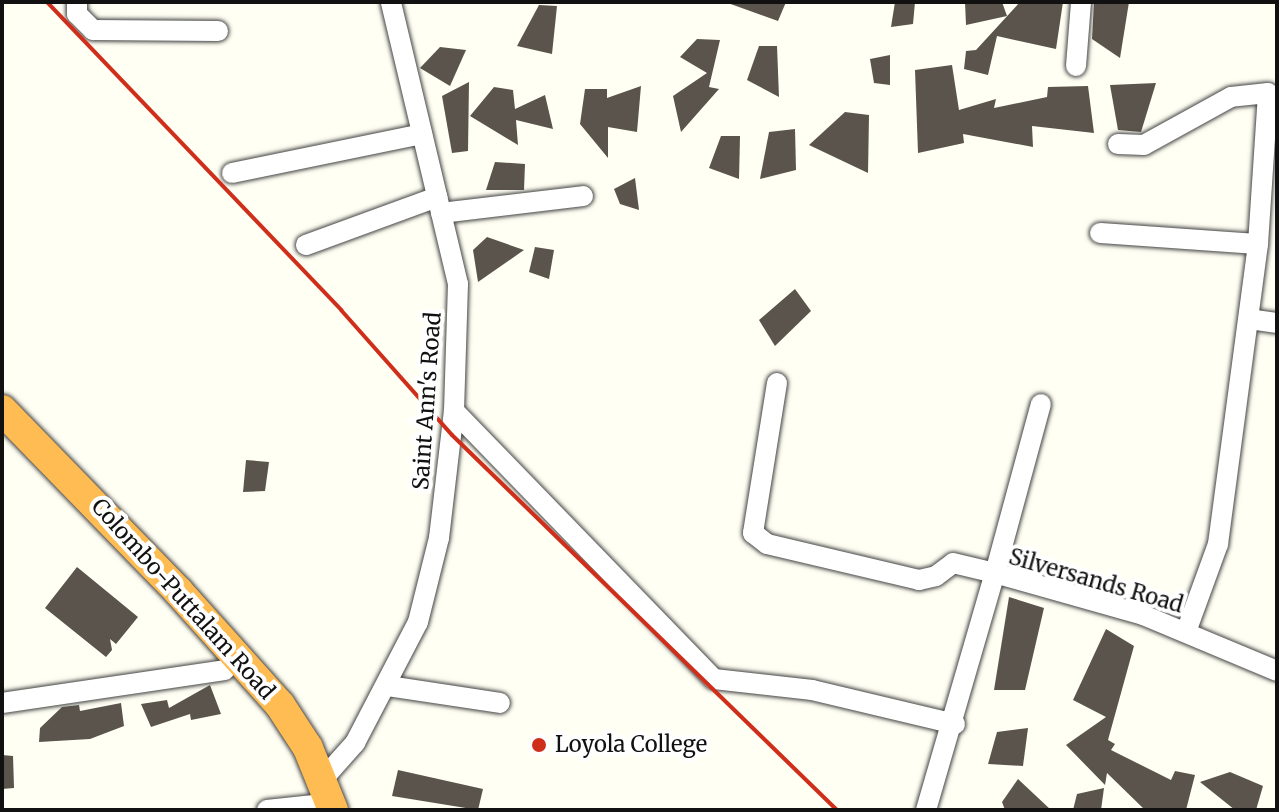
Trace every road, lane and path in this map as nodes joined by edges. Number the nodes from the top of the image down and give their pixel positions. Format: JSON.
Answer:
{"nodes":[{"id":1,"x":77,"y":2,"type":"edge"},
{"id":2,"x":391,"y":2,"type":"edge"},
{"id":3,"x":1081,"y":2,"type":"edge"},
{"id":4,"x":218,"y":31,"type":"dead end"},
{"id":5,"x":1076,"y":66,"type":"dead end"},
{"id":6,"x":1272,"y":111,"type":"edge"},
{"id":7,"x":422,"y":134,"type":"junction"},
{"id":8,"x":1118,"y":144,"type":"dead end"},
{"id":9,"x":232,"y":173,"type":"dead end"},
{"id":10,"x":583,"y":196,"type":"dead end"},
{"id":11,"x":439,"y":205,"type":"junction"},
{"id":12,"x":1100,"y":233,"type":"dead end"},
{"id":13,"x":1258,"y":244,"type":"junction"},
{"id":14,"x":306,"y":245,"type":"dead end"},
{"id":15,"x":1249,"y":319,"type":"junction"},
{"id":16,"x":1277,"y":323,"type":"edge"},
{"id":17,"x":777,"y":383,"type":"dead end"},
{"id":18,"x":1041,"y":404,"type":"dead end"},
{"id":19,"x":2,"y":410,"type":"edge"},
{"id":20,"x":454,"y":411,"type":"junction"},
{"id":21,"x":2,"y":435,"type":"edge"},
{"id":22,"x":995,"y":573,"type":"junction"},
{"id":23,"x":1186,"y":632,"type":"junction"},
{"id":24,"x":225,"y":670,"type":"junction"},
{"id":25,"x":1277,"y":671,"type":"edge"},
{"id":26,"x":388,"y":686,"type":"junction"},
{"id":27,"x":2,"y":703,"type":"edge"},
{"id":28,"x":500,"y":703,"type":"dead end"},
{"id":29,"x":955,"y":724,"type":"junction"},
{"id":30,"x":319,"y":799,"type":"edge"},
{"id":31,"x":267,"y":810,"type":"edge"},
{"id":32,"x":926,"y":810,"type":"edge"}],
"edges":[{"from":1,"to":4,"type":"street"},
{"from":2,"to":7,"type":"street","name":"Saint Ann's Road"},
{"from":3,"to":5,"type":"street"},
{"from":6,"to":8,"type":"street"},
{"from":6,"to":13,"type":"street"},
{"from":7,"to":9,"type":"street"},
{"from":7,"to":11,"type":"street","name":"Saint Ann's Road"},
{"from":10,"to":11,"type":"street"},
{"from":11,"to":14,"type":"street"},
{"from":11,"to":20,"type":"street","name":"Saint Ann's Road"},
{"from":12,"to":13,"type":"street"},
{"from":13,"to":15,"type":"street"},
{"from":15,"to":16,"type":"street"},
{"from":15,"to":23,"type":"street"},
{"from":17,"to":22,"type":"street"},
{"from":18,"to":22,"type":"street"},
{"from":19,"to":30,"type":"highway","name":"Colombo-Puttalam Road"},
{"from":20,"to":26,"type":"street","name":"Saint Ann's Road"},
{"from":20,"to":29,"type":"street"},
{"from":21,"to":24,"type":"highway","name":"Colombo-Puttalam Road"},
{"from":22,"to":23,"type":"street","name":"Silversands Road"},
{"from":22,"to":29,"type":"street","name":"Silversands Road"},
{"from":23,"to":25,"type":"street","name":"Silversands Road"},
{"from":24,"to":27,"type":"street"},
{"from":24,"to":30,"type":"highway","name":"Colombo-Puttalam Road"},
{"from":26,"to":28,"type":"street"},
{"from":26,"to":30,"type":"street","name":"Saint Ann's Road"},
{"from":29,"to":32,"type":"street","name":"Silversands Road"},
{"from":30,"to":31,"type":"street"}]}
